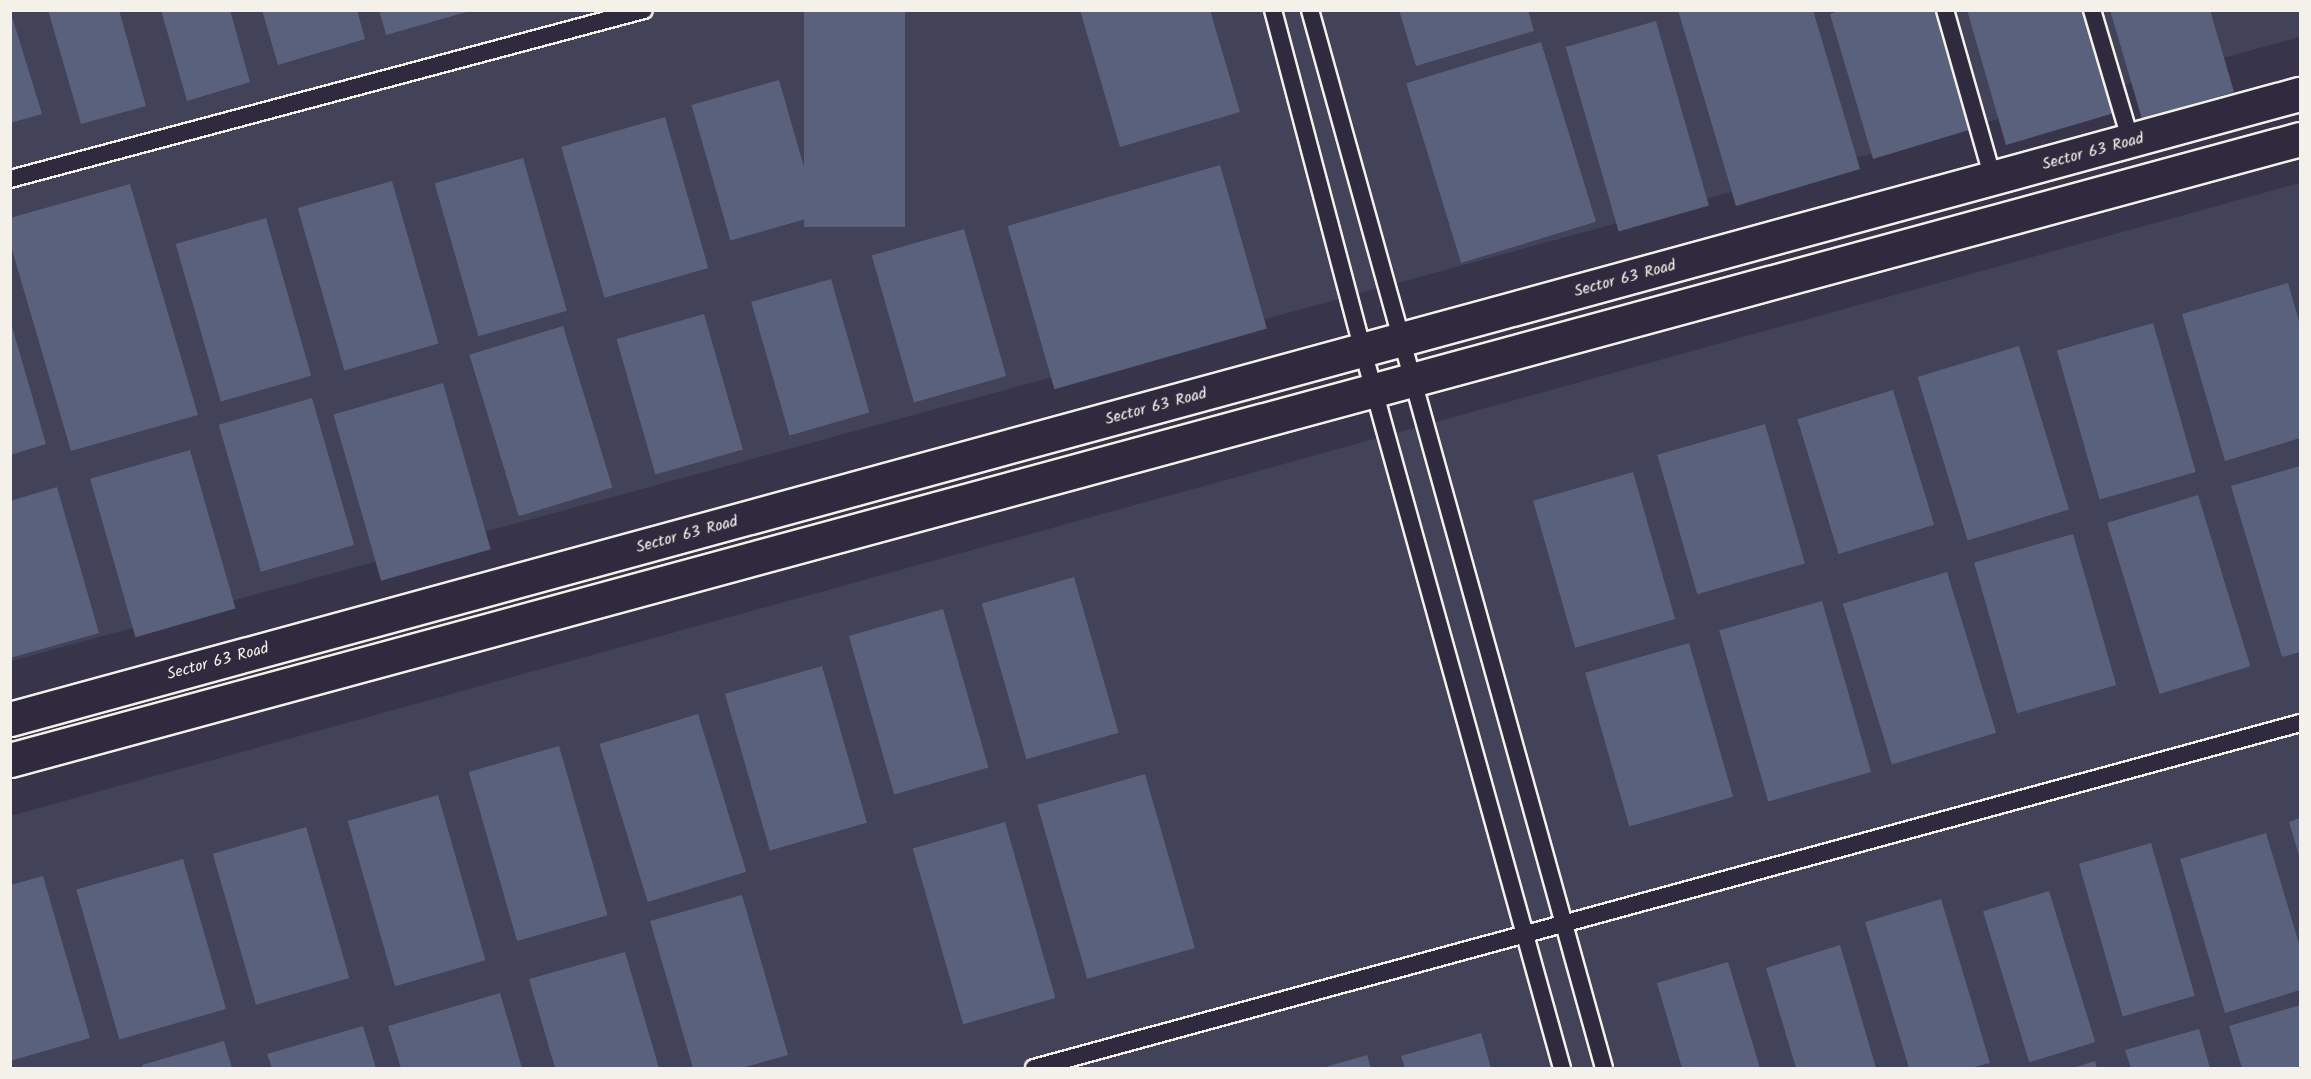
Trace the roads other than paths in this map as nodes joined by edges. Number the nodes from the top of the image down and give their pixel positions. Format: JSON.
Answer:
{"nodes":[{"id":1,"x":644,"y":10,"type":"edge"},
{"id":2,"x":1273,"y":10,"type":"edge"},
{"id":3,"x":1310,"y":10,"type":"edge"},
{"id":4,"x":1945,"y":10,"type":"edge"},
{"id":5,"x":2092,"y":10,"type":"edge"},
{"id":6,"x":2301,"y":94,"type":"edge"},
{"id":7,"x":2301,"y":139,"type":"edge"},
{"id":8,"x":2131,"y":142,"type":"junction"},
{"id":9,"x":1992,"y":178,"type":"junction"},
{"id":10,"x":10,"y":179,"type":"edge"},
{"id":11,"x":1399,"y":341,"type":"junction"},
{"id":12,"x":1363,"y":351,"type":"junction"},
{"id":13,"x":1410,"y":381,"type":"junction"},
{"id":14,"x":1375,"y":391,"type":"junction"},
{"id":15,"x":10,"y":719,"type":"edge"},
{"id":16,"x":2301,"y":723,"type":"edge"},
{"id":17,"x":10,"y":760,"type":"edge"},
{"id":18,"x":1564,"y":924,"type":"junction"},
{"id":19,"x":1526,"y":934,"type":"junction"},
{"id":20,"x":1034,"y":1068,"type":"edge"},
{"id":21,"x":1562,"y":1068,"type":"edge"},
{"id":22,"x":1604,"y":1068,"type":"edge"}],
"edges":[{"from":1,"to":10,"type":"lane"},
{"from":2,"to":12,"type":"lane"},
{"from":3,"to":11,"type":"lane"},
{"from":4,"to":9,"type":"lane"},
{"from":5,"to":8,"type":"lane"},
{"from":6,"to":8,"type":"street","name":"Sector 63 Road"},
{"from":7,"to":13,"type":"street"},
{"from":8,"to":9,"type":"street","name":"Sector 63 Road"},
{"from":9,"to":11,"type":"street","name":"Sector 63 Road"},
{"from":11,"to":12,"type":"street","name":"Sector 63 Road"},
{"from":11,"to":13,"type":"lane"},
{"from":12,"to":14,"type":"lane"},
{"from":12,"to":15,"type":"street","name":"Sector 63 Road"},
{"from":13,"to":14,"type":"street"},
{"from":13,"to":18,"type":"lane"},
{"from":14,"to":17,"type":"street"},
{"from":14,"to":19,"type":"lane"},
{"from":16,"to":18,"type":"lane"},
{"from":18,"to":19,"type":"lane"},
{"from":18,"to":22,"type":"lane"},
{"from":19,"to":20,"type":"lane"},
{"from":19,"to":21,"type":"lane"}]}
